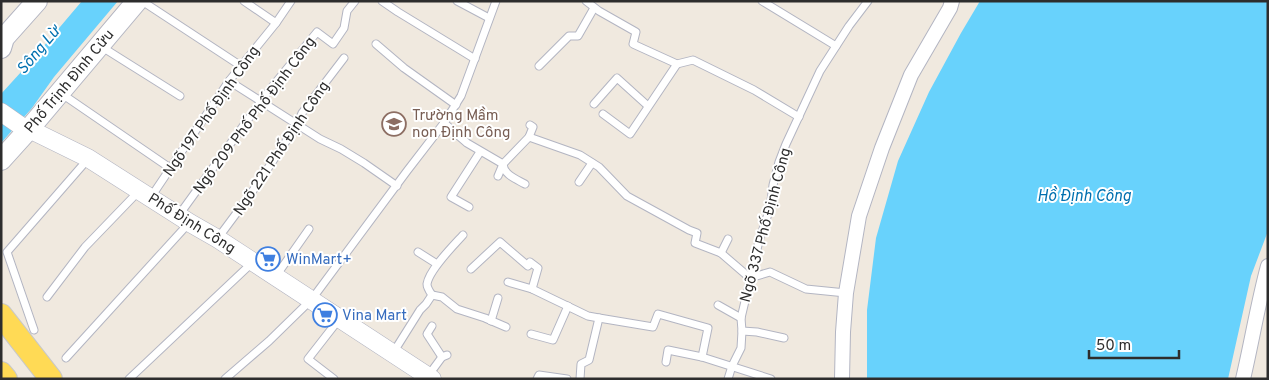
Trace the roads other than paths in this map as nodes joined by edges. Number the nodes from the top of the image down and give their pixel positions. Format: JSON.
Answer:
{"nodes":[{"id":1,"x":37,"y":1,"type":"edge"},
{"id":2,"x":137,"y":1,"type":"edge"},
{"id":3,"x":142,"y":1,"type":"edge"},
{"id":4,"x":244,"y":1,"type":"edge"},
{"id":5,"x":291,"y":1,"type":"edge"},
{"id":6,"x":355,"y":1,"type":"edge"},
{"id":7,"x":382,"y":1,"type":"edge"},
{"id":8,"x":457,"y":1,"type":"edge"},
{"id":9,"x":496,"y":1,"type":"edge"},
{"id":10,"x":586,"y":1,"type":"edge"},
{"id":11,"x":762,"y":1,"type":"edge"},
{"id":12,"x":868,"y":1,"type":"edge"},
{"id":13,"x":952,"y":1,"type":"edge"},
{"id":14,"x":594,"y":8,"type":"junction"},
{"id":15,"x":489,"y":18,"type":"junction"},
{"id":16,"x":276,"y":23,"type":"junction"},
{"id":17,"x":2,"y":41,"type":"edge"},
{"id":18,"x":376,"y":44,"type":"dead end"},
{"id":19,"x":100,"y":45,"type":"junction"},
{"id":20,"x":836,"y":46,"type":"junction"},
{"id":21,"x":344,"y":58,"type":"dead end"},
{"id":22,"x":475,"y":59,"type":"junction"},
{"id":23,"x":678,"y":64,"type":"junction"},
{"id":24,"x":241,"y":66,"type":"junction"},
{"id":25,"x":539,"y":66,"type":"dead end"},
{"id":26,"x":229,"y":81,"type":"junction"},
{"id":27,"x":59,"y":92,"type":"junction"},
{"id":28,"x":180,"y":96,"type":"dead end"},
{"id":29,"x":261,"y":102,"type":"junction"},
{"id":30,"x":594,"y":104,"type":"dead end"},
{"id":31,"x":456,"y":105,"type":"junction"},
{"id":32,"x":648,"y":106,"type":"junction"},
{"id":33,"x":1,"y":112,"type":"edge"},
{"id":34,"x":602,"y":114,"type":"dead end"},
{"id":35,"x":799,"y":118,"type":"junction"},
{"id":36,"x":444,"y":123,"type":"junction"},
{"id":37,"x":297,"y":125,"type":"junction"},
{"id":38,"x":530,"y":125,"type":"dead end"},
{"id":39,"x":25,"y":127,"type":"junction"},
{"id":40,"x":529,"y":137,"type":"junction"},
{"id":41,"x":480,"y":152,"type":"junction"},
{"id":42,"x":88,"y":158,"type":"junction"},
{"id":43,"x":1,"y":160,"type":"edge"},
{"id":44,"x":592,"y":163,"type":"junction"},
{"id":45,"x":503,"y":164,"type":"junction"},
{"id":46,"x":170,"y":168,"type":"junction"},
{"id":47,"x":498,"y":176,"type":"dead end"},
{"id":48,"x":579,"y":182,"type":"dead end"},
{"id":49,"x":525,"y":184,"type":"dead end"},
{"id":50,"x":397,"y":186,"type":"junction"},
{"id":51,"x":145,"y":194,"type":"junction"},
{"id":52,"x":469,"y":207,"type":"dead end"},
{"id":53,"x":184,"y":219,"type":"junction"},
{"id":54,"x":310,"y":229,"type":"dead end"},
{"id":55,"x":463,"y":235,"type":"dead end"},
{"id":56,"x":728,"y":238,"type":"dead end"},
{"id":57,"x":218,"y":239,"type":"junction"},
{"id":58,"x":418,"y":252,"type":"dead end"},
{"id":59,"x":721,"y":253,"type":"junction"},
{"id":60,"x":254,"y":262,"type":"junction"},
{"id":61,"x":437,"y":264,"type":"junction"},
{"id":62,"x":1268,"y":266,"type":"edge"},
{"id":63,"x":471,"y":269,"type":"dead end"},
{"id":64,"x":276,"y":276,"type":"junction"},
{"id":65,"x":750,"y":278,"type":"junction"},
{"id":66,"x":508,"y":282,"type":"dead end"},
{"id":67,"x":532,"y":289,"type":"junction"},
{"id":68,"x":846,"y":293,"type":"junction"},
{"id":69,"x":432,"y":295,"type":"junction"},
{"id":70,"x":46,"y":296,"type":"dead end"},
{"id":71,"x":498,"y":298,"type":"dead end"},
{"id":72,"x":312,"y":300,"type":"junction"},
{"id":73,"x":718,"y":305,"type":"dead end"},
{"id":74,"x":568,"y":306,"type":"junction"},
{"id":75,"x":1,"y":316,"type":"edge"},
{"id":76,"x":340,"y":318,"type":"junction"},
{"id":77,"x":599,"y":318,"type":"junction"},
{"id":78,"x":741,"y":318,"type":"junction"},
{"id":79,"x":491,"y":321,"type":"junction"},
{"id":80,"x":432,"y":326,"type":"dead end"},
{"id":81,"x":506,"y":327,"type":"dead end"},
{"id":82,"x":34,"y":330,"type":"dead end"},
{"id":83,"x":742,"y":331,"type":"junction"},
{"id":84,"x":531,"y":334,"type":"dead end"},
{"id":85,"x":784,"y":338,"type":"dead end"},
{"id":86,"x":393,"y":353,"type":"junction"},
{"id":87,"x":702,"y":357,"type":"junction"},
{"id":88,"x":66,"y":358,"type":"dead end"},
{"id":89,"x":666,"y":362,"type":"dead end"},
{"id":90,"x":732,"y":366,"type":"junction"},
{"id":91,"x":1,"y":373,"type":"edge"},
{"id":92,"x":42,"y":376,"type":"edge"},
{"id":93,"x":430,"y":377,"type":"edge"},
{"id":94,"x":538,"y":377,"type":"edge"},
{"id":95,"x":6,"y":379,"type":"edge"},
{"id":96,"x":129,"y":379,"type":"edge"},
{"id":97,"x":224,"y":379,"type":"edge"},
{"id":98,"x":334,"y":379,"type":"edge"},
{"id":99,"x":567,"y":379,"type":"edge"},
{"id":100,"x":580,"y":379,"type":"edge"},
{"id":101,"x":728,"y":379,"type":"edge"},
{"id":102,"x":771,"y":379,"type":"edge"},
{"id":103,"x":842,"y":379,"type":"edge"},
{"id":104,"x":1243,"y":379,"type":"edge"}],
"edges":[{"from":1,"to":17,"type":"main road"},
{"from":2,"to":19,"type":"main road","name":"Phố Trịnh Đình Cửu"},
{"from":3,"to":24,"type":"lane"},
{"from":4,"to":16,"type":"lane"},
{"from":5,"to":16,"type":"lane","name":"Ngõ 197 Phố Định Công"},
{"from":6,"to":29,"type":"lane","name":"Ngõ 209 Phố Phố Định Công"},
{"from":7,"to":22,"type":"lane"},
{"from":8,"to":15,"type":"lane"},
{"from":9,"to":15,"type":"lane"},
{"from":10,"to":14,"type":"lane"},
{"from":11,"to":20,"type":"lane"},
{"from":12,"to":20,"type":"lane","name":"Ngõ 337 Phố Định Công"},
{"from":13,"to":68,"type":"street"},
{"from":14,"to":23,"type":"lane"},
{"from":14,"to":25,"type":"lane"},
{"from":15,"to":22,"type":"lane"},
{"from":16,"to":24,"type":"lane","name":"Ngõ 197 Phố Định Công"},
{"from":18,"to":31,"type":"lane"},
{"from":19,"to":27,"type":"main road","name":"Phố Trịnh Đình Cửu"},
{"from":19,"to":28,"type":"lane"},
{"from":20,"to":35,"type":"lane","name":"Ngõ 337 Phố Định Công"},
{"from":21,"to":37,"type":"lane","name":"Ngõ 221 Phố Định Công"},
{"from":22,"to":31,"type":"lane"},
{"from":23,"to":32,"type":"lane"},
{"from":23,"to":35,"type":"lane"},
{"from":24,"to":26,"type":"lane","name":"Ngõ 197 Phố Định Công"},
{"from":26,"to":29,"type":"lane"},
{"from":26,"to":46,"type":"lane","name":"Ngõ 197 Phố Định Công"},
{"from":27,"to":39,"type":"main road","name":"Phố Trịnh Đình Cửu"},
{"from":27,"to":46,"type":"lane"},
{"from":29,"to":37,"type":"lane"},
{"from":29,"to":53,"type":"lane","name":"Ngõ 209 Phố Phố Định Công"},
{"from":30,"to":32,"type":"lane"},
{"from":31,"to":36,"type":"lane"},
{"from":32,"to":34,"type":"lane"},
{"from":33,"to":39,"type":"street","name":"Phố Định Công"},
{"from":35,"to":65,"type":"lane","name":"Ngõ 337 Phố Định Công"},
{"from":36,"to":41,"type":"lane"},
{"from":36,"to":50,"type":"lane"},
{"from":37,"to":50,"type":"lane"},
{"from":37,"to":57,"type":"lane","name":"Ngõ 221 Phố Định Công"},
{"from":38,"to":40,"type":"lane"},
{"from":39,"to":42,"type":"street","name":"Phố Định Công"},
{"from":39,"to":43,"type":"main road","name":"Phố Trịnh Đình Cửu"},
{"from":40,"to":44,"type":"lane"},
{"from":40,"to":45,"type":"lane"},
{"from":41,"to":45,"type":"lane"},
{"from":41,"to":52,"type":"lane"},
{"from":42,"to":51,"type":"street","name":"Phố Định Công"},
{"from":42,"to":82,"type":"lane"},
{"from":44,"to":48,"type":"lane"},
{"from":44,"to":59,"type":"lane"},
{"from":45,"to":47,"type":"lane"},
{"from":45,"to":49,"type":"lane"},
{"from":46,"to":51,"type":"lane","name":"Ngõ 197 Phố Định Công"},
{"from":50,"to":72,"type":"lane"},
{"from":51,"to":53,"type":"street","name":"Phố Định Công"},
{"from":51,"to":70,"type":"lane","name":"Ngõ 197 Phố Định Công"},
{"from":53,"to":57,"type":"street","name":"Phố Định Công"},
{"from":53,"to":88,"type":"lane","name":"Ngõ 209 Phố Phố Định Công"},
{"from":54,"to":64,"type":"lane"},
{"from":55,"to":61,"type":"lane"},
{"from":56,"to":59,"type":"lane"},
{"from":57,"to":60,"type":"street","name":"Phố Định Công"},
{"from":58,"to":61,"type":"lane"},
{"from":59,"to":65,"type":"lane"},
{"from":60,"to":64,"type":"street","name":"Phố Định Công"},
{"from":60,"to":96,"type":"lane"},
{"from":61,"to":69,"type":"lane"},
{"from":62,"to":104,"type":"street"},
{"from":63,"to":67,"type":"lane"},
{"from":64,"to":72,"type":"street","name":"Phố Định Công"},
{"from":65,"to":68,"type":"lane"},
{"from":65,"to":78,"type":"lane","name":"Ngõ 337 Phố Định Công"},
{"from":66,"to":67,"type":"lane"},
{"from":67,"to":74,"type":"lane"},
{"from":68,"to":103,"type":"street"},
{"from":69,"to":79,"type":"lane"},
{"from":69,"to":86,"type":"lane"},
{"from":71,"to":79,"type":"lane"},
{"from":72,"to":76,"type":"street","name":"Phố Định Công"},
{"from":72,"to":97,"type":"lane"},
{"from":73,"to":78,"type":"lane"},
{"from":74,"to":77,"type":"lane"},
{"from":74,"to":84,"type":"lane"},
{"from":75,"to":92,"type":"main road"},
{"from":76,"to":86,"type":"street","name":"Phố Định Công"},
{"from":76,"to":98,"type":"lane"},
{"from":77,"to":87,"type":"lane"},
{"from":77,"to":100,"type":"lane"},
{"from":78,"to":83,"type":"lane","name":"Ngõ 337 Phố Định Công"},
{"from":79,"to":81,"type":"lane"},
{"from":80,"to":93,"type":"lane"},
{"from":83,"to":85,"type":"lane"},
{"from":83,"to":90,"type":"lane","name":"Ngõ 337 Phố Định Công"},
{"from":86,"to":93,"type":"street","name":"Phố Định Công"},
{"from":87,"to":89,"type":"lane"},
{"from":87,"to":90,"type":"lane"},
{"from":90,"to":101,"type":"lane","name":"Ngõ 337 Phố Định Công"},
{"from":90,"to":102,"type":"lane"},
{"from":91,"to":95,"type":"main road"},
{"from":94,"to":99,"type":"lane"}]}
